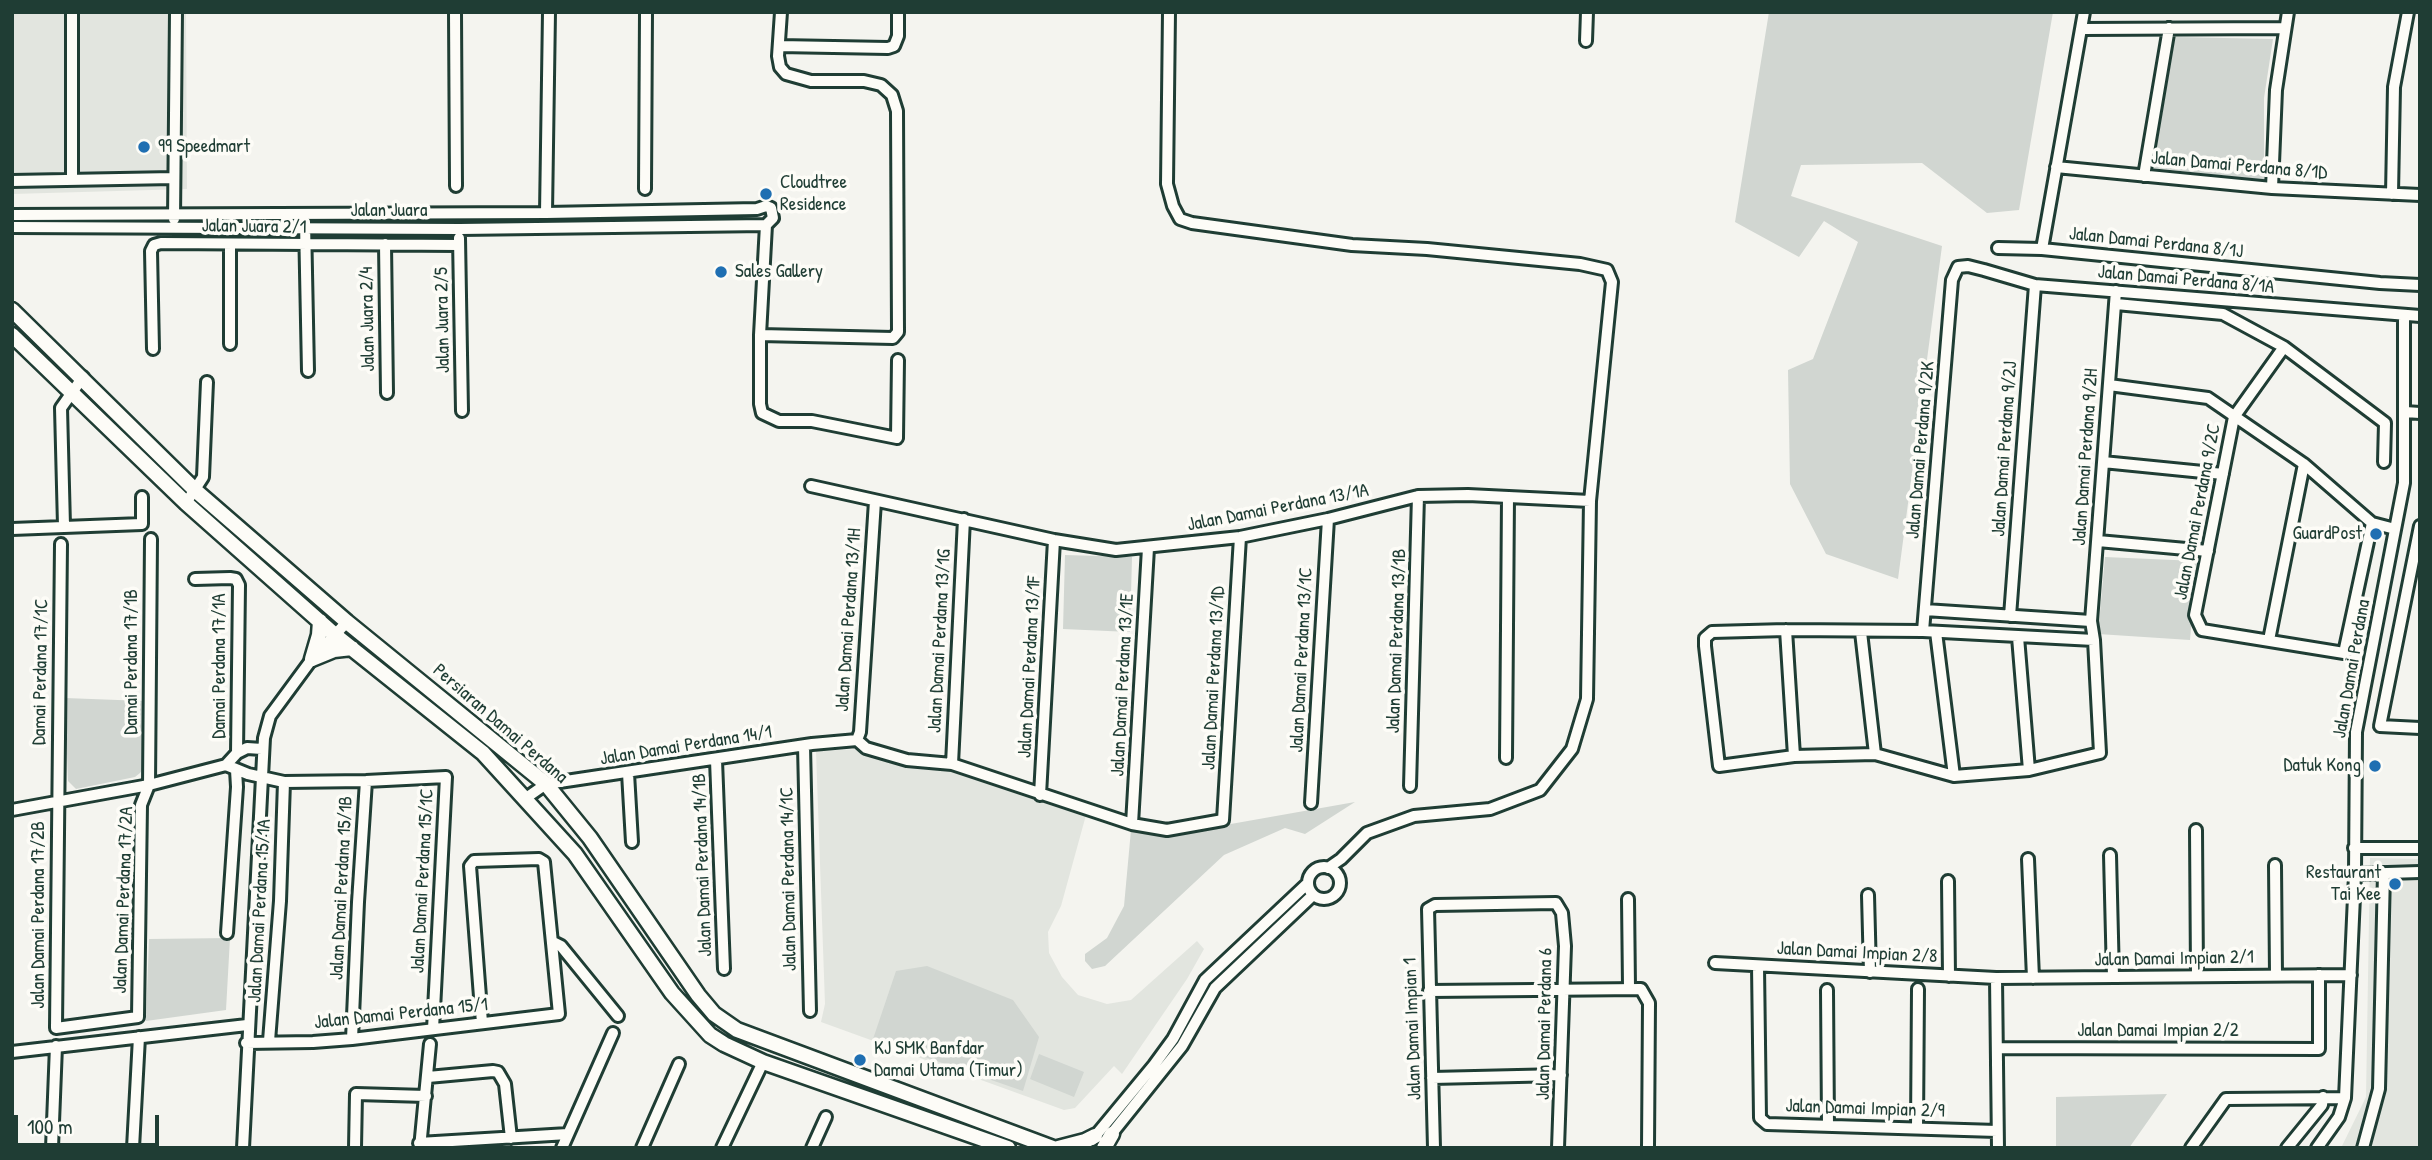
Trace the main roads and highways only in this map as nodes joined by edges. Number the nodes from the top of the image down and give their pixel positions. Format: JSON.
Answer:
{"nodes":[{"id":1,"x":12,"y":310,"type":"edge"},
{"id":2,"x":12,"y":335,"type":"edge"},
{"id":3,"x":320,"y":621,"type":"junction"},
{"id":4,"x":352,"y":648,"type":"junction"},
{"id":5,"x":692,"y":985,"type":"junction"},
{"id":6,"x":672,"y":993,"type":"junction"},
{"id":7,"x":1112,"y":1134,"type":"road end"},
{"id":8,"x":1096,"y":1145,"type":"edge"},
{"id":9,"x":1008,"y":1148,"type":"edge"},
{"id":10,"x":1056,"y":1148,"type":"edge"}],
"edges":[{"from":1,"to":5,"type":"main road","name":"Persiaran Damai Perdana"},
{"from":2,"to":3,"type":"main road","name":"Persiaran Damai Perdana"},
{"from":3,"to":4,"type":"main road","name":"Persiaran Damai Perdana"},
{"from":3,"to":4,"type":"main road"},
{"from":4,"to":6,"type":"main road","name":"Persiaran Damai Perdana"},
{"from":5,"to":6,"type":"main road"},
{"from":5,"to":10,"type":"main road","name":"Persiaran Damai Perdana"},
{"from":6,"to":9,"type":"main road","name":"Persiaran Damai Perdana"},
{"from":7,"to":8,"type":"main road"},
{"from":8,"to":10,"type":"main road"}]}
